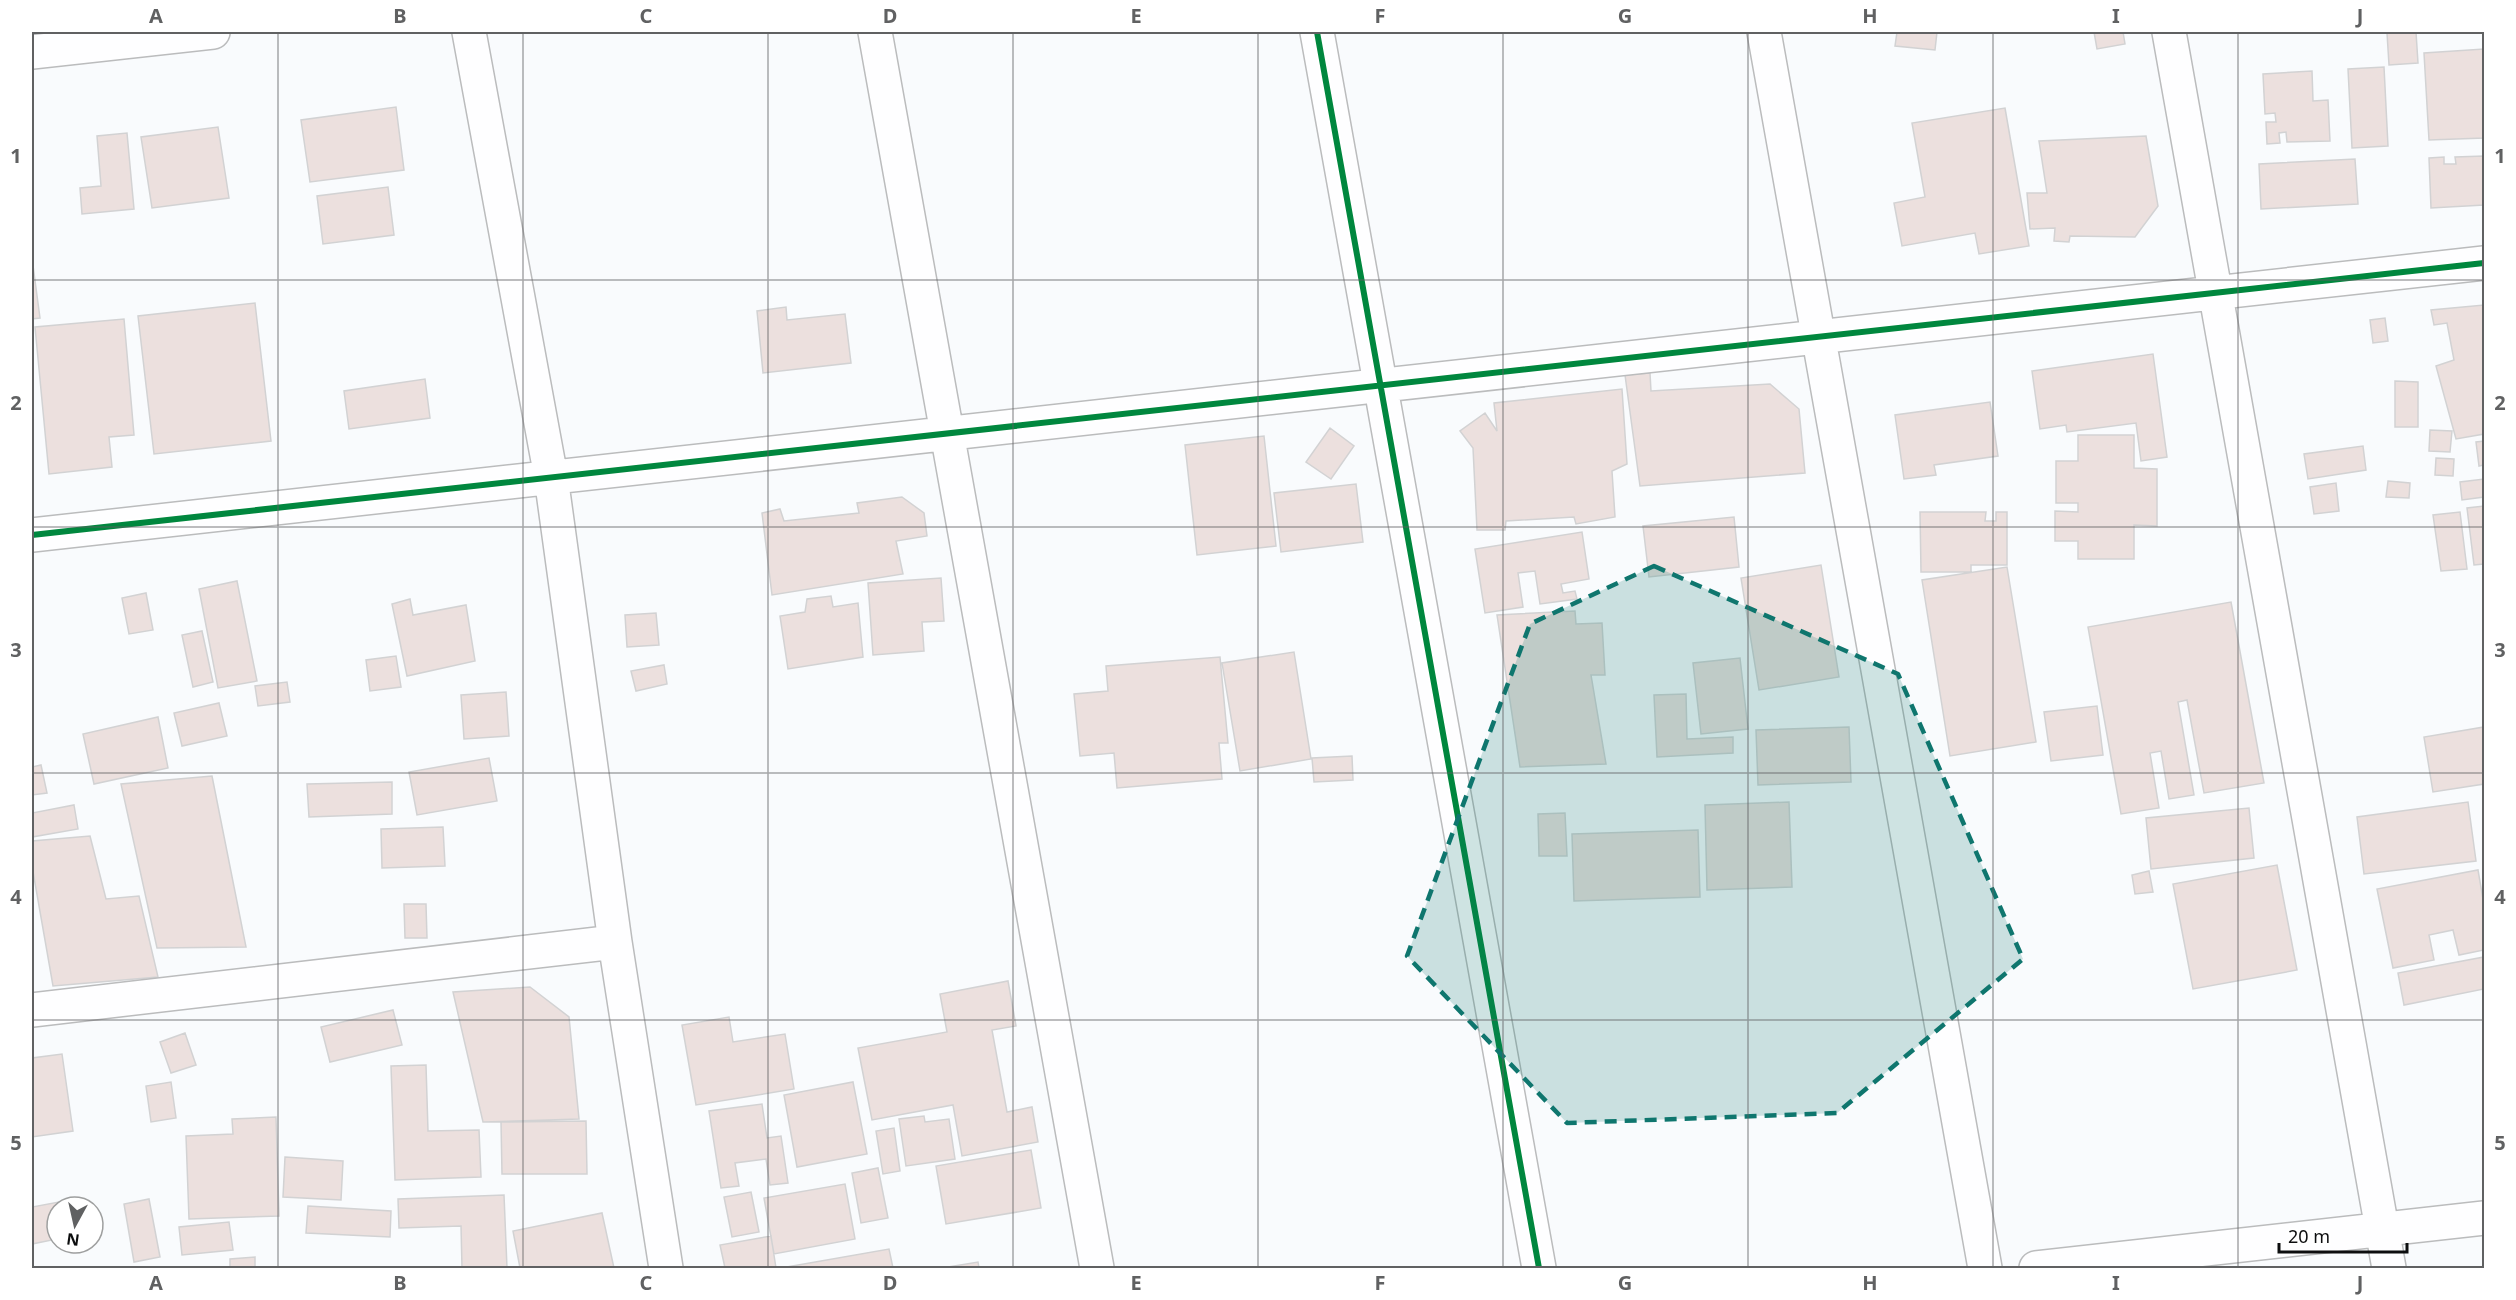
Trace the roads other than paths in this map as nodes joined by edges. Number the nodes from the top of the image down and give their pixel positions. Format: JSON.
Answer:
{"nodes":[{"id":1,"x":213,"y":32,"type":"edge"},
{"id":2,"x":469,"y":32,"type":"edge"},
{"id":3,"x":875,"y":32,"type":"edge"},
{"id":4,"x":1317,"y":32,"type":"edge"},
{"id":5,"x":1764,"y":32,"type":"edge"},
{"id":6,"x":2169,"y":32,"type":"edge"},
{"id":7,"x":32,"y":52,"type":"edge"},
{"id":8,"x":2484,"y":263,"type":"edge"},
{"id":9,"x":2216,"y":292,"type":"junction"},
{"id":10,"x":1819,"y":336,"type":"junction"},
{"id":11,"x":1381,"y":385,"type":"junction"},
{"id":12,"x":948,"y":435,"type":"junction"},
{"id":13,"x":551,"y":477,"type":"junction"},
{"id":14,"x":32,"y":535,"type":"edge"},
{"id":15,"x":615,"y":942,"type":"junction"},
{"id":16,"x":32,"y":1010,"type":"edge"},
{"id":17,"x":2484,"y":1218,"type":"edge"},
{"id":18,"x":2382,"y":1229,"type":"junction"},
{"id":19,"x":666,"y":1269,"type":"edge"},
{"id":20,"x":1097,"y":1269,"type":"edge"},
{"id":21,"x":1539,"y":1269,"type":"edge"},
{"id":22,"x":1985,"y":1269,"type":"edge"},
{"id":23,"x":2036,"y":1269,"type":"edge"},
{"id":24,"x":2389,"y":1269,"type":"edge"}],
"edges":[{"from":1,"to":7,"type":"street"},
{"from":2,"to":13,"type":"street"},
{"from":3,"to":12,"type":"street"},
{"from":4,"to":11,"type":"street"},
{"from":5,"to":10,"type":"street"},
{"from":6,"to":9,"type":"street"},
{"from":8,"to":9,"type":"street"},
{"from":9,"to":10,"type":"street"},
{"from":9,"to":18,"type":"street"},
{"from":10,"to":11,"type":"street"},
{"from":10,"to":22,"type":"street"},
{"from":11,"to":12,"type":"street"},
{"from":11,"to":21,"type":"street"},
{"from":12,"to":13,"type":"street"},
{"from":12,"to":20,"type":"street"},
{"from":13,"to":14,"type":"street"},
{"from":13,"to":15,"type":"street"},
{"from":15,"to":16,"type":"street"},
{"from":15,"to":19,"type":"street"},
{"from":17,"to":18,"type":"street"},
{"from":18,"to":23,"type":"street"},
{"from":18,"to":24,"type":"street"}]}
